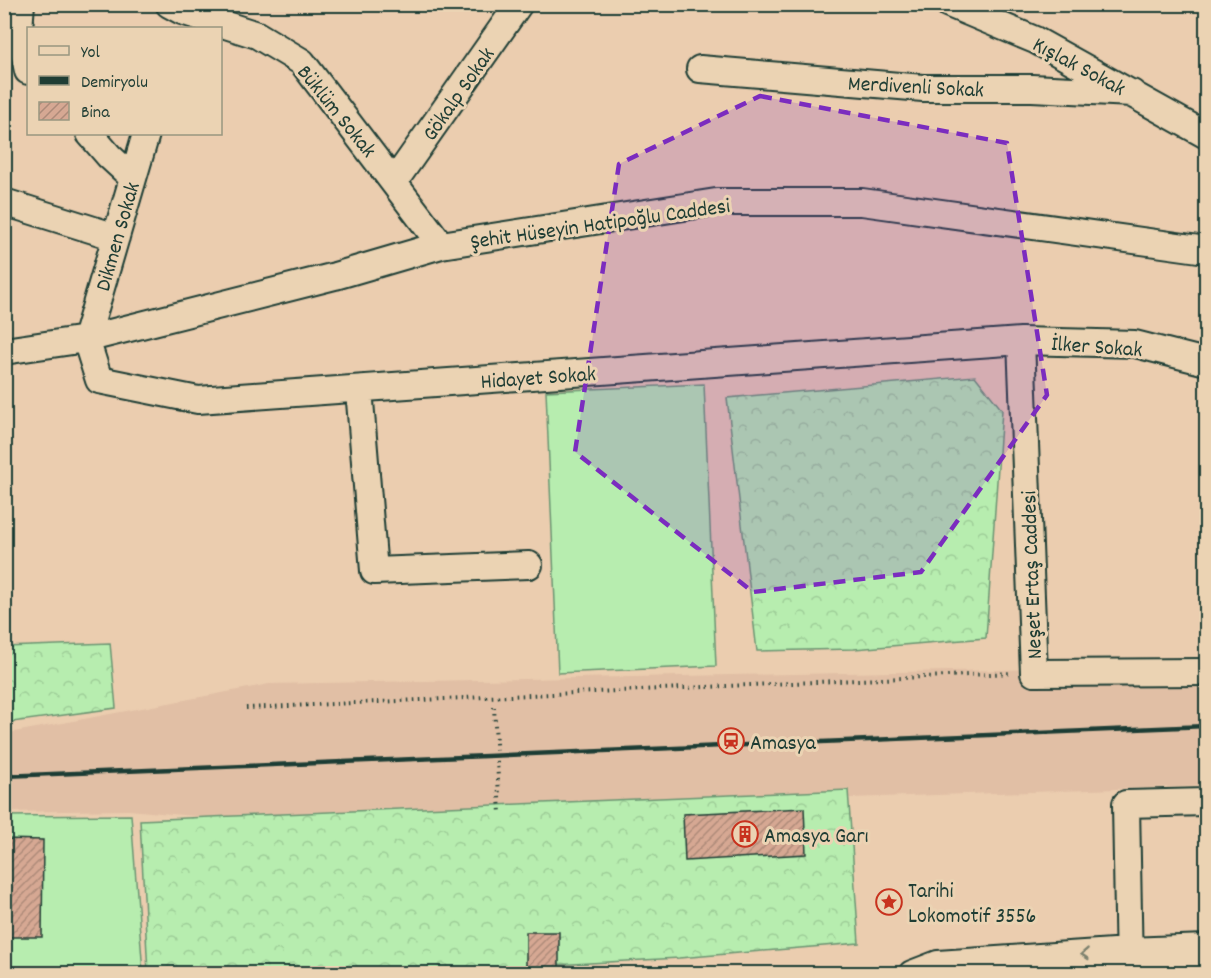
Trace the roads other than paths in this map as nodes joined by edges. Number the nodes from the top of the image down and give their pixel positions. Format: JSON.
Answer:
{"nodes":[{"id":1,"x":21,"y":4,"type":"edge"},
{"id":2,"x":519,"y":4,"type":"edge"},
{"id":3,"x":949,"y":4,"type":"edge"},
{"id":4,"x":177,"y":12,"type":"edge"},
{"id":5,"x":27,"y":66,"type":"edge"},
{"id":6,"x":700,"y":69,"type":"dead end"},
{"id":7,"x":1132,"y":93,"type":"junction"},
{"id":8,"x":91,"y":135,"type":"edge"},
{"id":9,"x":146,"y":135,"type":"edge"},
{"id":10,"x":1206,"y":135,"type":"edge"},
{"id":11,"x":133,"y":178,"type":"junction"},
{"id":12,"x":394,"y":182,"type":"junction"},
{"id":13,"x":4,"y":202,"type":"edge"},
{"id":14,"x":116,"y":237,"type":"junction"},
{"id":15,"x":441,"y":245,"type":"junction"},
{"id":16,"x":1206,"y":250,"type":"edge"},
{"id":17,"x":87,"y":339,"type":"junction"},
{"id":18,"x":1021,"y":341,"type":"junction"},
{"id":19,"x":4,"y":351,"type":"edge"},
{"id":20,"x":1206,"y":362,"type":"edge"},
{"id":21,"x":359,"y":388,"type":"junction"},
{"id":22,"x":530,"y":565,"type":"dead end"},
{"id":23,"x":1206,"y":672,"type":"edge"},
{"id":24,"x":1206,"y":802,"type":"edge"},
{"id":25,"x":1206,"y":948,"type":"edge"},
{"id":26,"x":1128,"y":961,"type":"junction"},
{"id":27,"x":1206,"y":966,"type":"edge"},
{"id":28,"x":912,"y":974,"type":"edge"},
{"id":29,"x":1082,"y":974,"type":"edge"}],
"edges":[{"from":1,"to":5,"type":"street"},
{"from":2,"to":12,"type":"street","name":"Gökalp Sokak"},
{"from":3,"to":7,"type":"street","name":"Kışlak Sokak"},
{"from":4,"to":12,"type":"street","name":"Büklüm Sokak"},
{"from":6,"to":7,"type":"street","name":"Merdivenli Sokak"},
{"from":7,"to":10,"type":"street","name":"Kışlak Sokak"},
{"from":8,"to":11,"type":"street"},
{"from":9,"to":11,"type":"street","name":"Dikmen Sokak"},
{"from":11,"to":14,"type":"street","name":"Dikmen Sokak"},
{"from":12,"to":15,"type":"street","name":"Büklüm Sokak"},
{"from":13,"to":14,"type":"street"},
{"from":14,"to":17,"type":"street","name":"Dikmen Sokak"},
{"from":15,"to":16,"type":"street","name":"Şehit Hüseyin Hatipoğlu Caddesi"},
{"from":15,"to":17,"type":"street","name":"Şehit Hüseyin Hatipoğlu Caddesi"},
{"from":17,"to":19,"type":"street","name":"Şehit Hüseyin Hatipoğlu Caddesi"},
{"from":17,"to":21,"type":"street","name":"Hidayet Sokak"},
{"from":18,"to":20,"type":"street","name":"İlker Sokak"},
{"from":18,"to":21,"type":"street","name":"Hidayet Sokak"},
{"from":18,"to":23,"type":"street","name":"Neşet Ertaş Caddesi"},
{"from":21,"to":22,"type":"street"},
{"from":24,"to":26,"type":"street"},
{"from":25,"to":26,"type":"street"},
{"from":26,"to":27,"type":"street"},
{"from":26,"to":28,"type":"street","one_way":true},
{"from":26,"to":29,"type":"street"}]}
